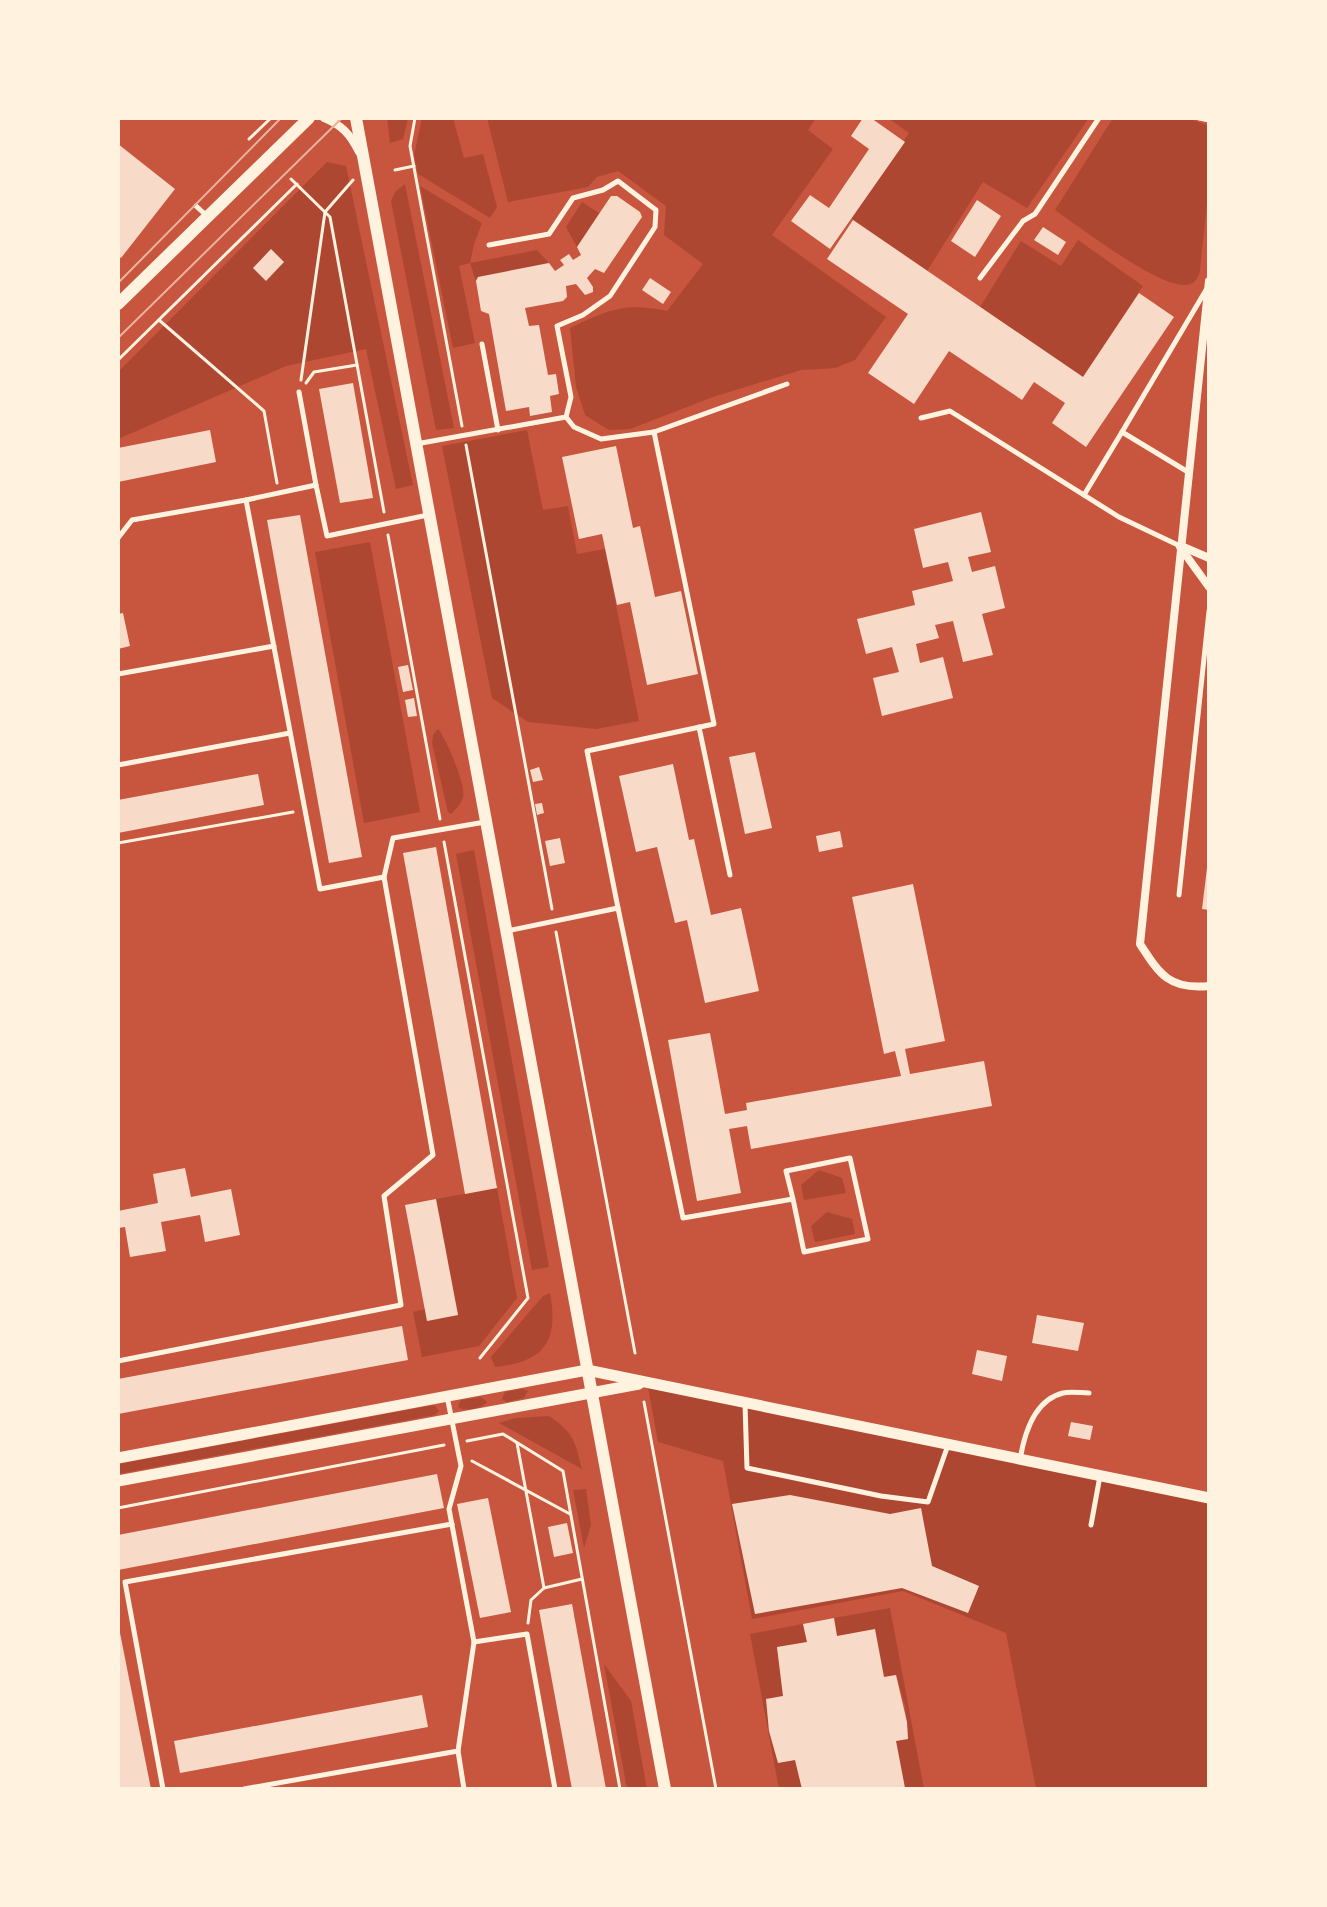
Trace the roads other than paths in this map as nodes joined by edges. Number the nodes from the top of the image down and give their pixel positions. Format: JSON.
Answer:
{"nodes":[{"id":1,"x":324,"y":118,"type":"edge"},
{"id":2,"x":356,"y":118,"type":"edge"},
{"id":3,"x":1099,"y":118,"type":"edge"},
{"id":4,"x":1199,"y":118,"type":"edge"},
{"id":5,"x":311,"y":119,"type":"edge"},
{"id":6,"x":1209,"y":120,"type":"edge"},
{"id":7,"x":364,"y":164,"type":"junction"},
{"id":8,"x":196,"y":206,"type":"dead end"},
{"id":9,"x":209,"y":217,"type":"junction"},
{"id":10,"x":489,"y":245,"type":"dead end"},
{"id":11,"x":980,"y":278,"type":"dead end"},
{"id":12,"x":1209,"y":283,"type":"edge"},
{"id":13,"x":118,"y":304,"type":"edge"},
{"id":14,"x":482,"y":344,"type":"dead end"},
{"id":15,"x":787,"y":384,"type":"dead end"},
{"id":16,"x":299,"y":392,"type":"road end"},
{"id":17,"x":566,"y":417,"type":"junction"},
{"id":18,"x":921,"y":418,"type":"dead end"},
{"id":19,"x":498,"y":430,"type":"junction"},
{"id":20,"x":654,"y":432,"type":"junction"},
{"id":21,"x":1122,"y":432,"type":"junction"},
{"id":22,"x":416,"y":444,"type":"junction"},
{"id":23,"x":1188,"y":472,"type":"junction"},
{"id":24,"x":316,"y":485,"type":"junction"},
{"id":25,"x":1084,"y":495,"type":"junction"},
{"id":26,"x":246,"y":500,"type":"junction"},
{"id":27,"x":429,"y":515,"type":"junction"},
{"id":28,"x":118,"y":538,"type":"edge"},
{"id":29,"x":1180,"y":546,"type":"junction"},
{"id":30,"x":1209,"y":558,"type":"edge"},
{"id":31,"x":1209,"y":587,"type":"edge"},
{"id":32,"x":1209,"y":611,"type":"edge"},
{"id":33,"x":274,"y":646,"type":"junction"},
{"id":34,"x":118,"y":674,"type":"edge"},
{"id":35,"x":699,"y":727,"type":"junction"},
{"id":36,"x":290,"y":733,"type":"junction"},
{"id":37,"x":118,"y":765,"type":"edge"},
{"id":38,"x":486,"y":821,"type":"junction"},
{"id":39,"x":730,"y":875,"type":"dead end"},
{"id":40,"x":384,"y":877,"type":"junction"},
{"id":41,"x":1179,"y":895,"type":"dead end"},
{"id":42,"x":618,"y":908,"type":"junction"},
{"id":43,"x":506,"y":931,"type":"junction"},
{"id":44,"x":1209,"y":986,"type":"edge"},
{"id":45,"x":793,"y":1199,"type":"junction"},
{"id":46,"x":118,"y":1361,"type":"edge"},
{"id":47,"x":587,"y":1370,"type":"junction"},
{"id":48,"x":647,"y":1382,"type":"junction"},
{"id":49,"x":591,"y":1393,"type":"junction"},
{"id":50,"x":1089,"y":1393,"type":"dead end"},
{"id":51,"x":447,"y":1396,"type":"junction"},
{"id":52,"x":745,"y":1403,"type":"junction"},
{"id":53,"x":452,"y":1419,"type":"junction"},
{"id":54,"x":948,"y":1445,"type":"junction"},
{"id":55,"x":118,"y":1458,"type":"edge"},
{"id":56,"x":1020,"y":1460,"type":"junction"},
{"id":57,"x":1100,"y":1476,"type":"junction"},
{"id":58,"x":118,"y":1481,"type":"edge"},
{"id":59,"x":1209,"y":1498,"type":"edge"},
{"id":60,"x":452,"y":1524,"type":"junction"},
{"id":61,"x":1091,"y":1525,"type":"dead end"},
{"id":62,"x":474,"y":1642,"type":"junction"},
{"id":63,"x":458,"y":1751,"type":"junction"},
{"id":64,"x":163,"y":1789,"type":"edge"},
{"id":65,"x":244,"y":1789,"type":"edge"},
{"id":66,"x":464,"y":1789,"type":"edge"},
{"id":67,"x":555,"y":1789,"type":"edge"},
{"id":68,"x":665,"y":1789,"type":"edge"}],
"edges":[{"from":1,"to":7,"type":"street"},
{"from":2,"to":7,"type":"main road"},
{"from":3,"to":11,"type":"lane"},
{"from":4,"to":6,"type":"lane"},
{"from":5,"to":9,"type":"main road"},
{"from":7,"to":22,"type":"main road"},
{"from":8,"to":9,"type":"lane"},
{"from":9,"to":13,"type":"main road"},
{"from":10,"to":17,"type":"lane"},
{"from":12,"to":21,"type":"lane"},
{"from":12,"to":23,"type":"street"},
{"from":14,"to":19,"type":"lane"},
{"from":15,"to":20,"type":"lane"},
{"from":16,"to":24,"type":"lane"},
{"from":17,"to":19,"type":"lane"},
{"from":17,"to":20,"type":"lane"},
{"from":18,"to":25,"type":"lane"},
{"from":19,"to":22,"type":"lane"},
{"from":20,"to":35,"type":"lane"},
{"from":21,"to":23,"type":"lane"},
{"from":21,"to":25,"type":"lane"},
{"from":22,"to":27,"type":"main road"},
{"from":23,"to":29,"type":"street"},
{"from":24,"to":26,"type":"lane"},
{"from":24,"to":27,"type":"lane"},
{"from":25,"to":29,"type":"lane"},
{"from":26,"to":28,"type":"lane"},
{"from":26,"to":33,"type":"lane"},
{"from":27,"to":38,"type":"main road"},
{"from":29,"to":30,"type":"street"},
{"from":29,"to":31,"type":"street"},
{"from":29,"to":44,"type":"street"},
{"from":32,"to":41,"type":"lane"},
{"from":33,"to":34,"type":"lane"},
{"from":33,"to":36,"type":"lane"},
{"from":35,"to":39,"type":"lane"},
{"from":35,"to":42,"type":"lane"},
{"from":36,"to":37,"type":"lane"},
{"from":36,"to":40,"type":"lane"},
{"from":38,"to":40,"type":"lane"},
{"from":38,"to":43,"type":"main road"},
{"from":40,"to":46,"type":"lane"},
{"from":42,"to":43,"type":"lane"},
{"from":42,"to":45,"type":"lane"},
{"from":43,"to":47,"type":"main road"},
{"from":45,"to":45,"type":"lane"},
{"from":47,"to":48,"type":"street"},
{"from":47,"to":49,"type":"main road"},
{"from":47,"to":51,"type":"street"},
{"from":48,"to":49,"type":"street"},
{"from":48,"to":52,"type":"street"},
{"from":49,"to":53,"type":"street"},
{"from":49,"to":68,"type":"main road"},
{"from":50,"to":56,"type":"lane"},
{"from":51,"to":53,"type":"lane"},
{"from":51,"to":55,"type":"street"},
{"from":52,"to":54,"type":"street"},
{"from":52,"to":54,"type":"lane"},
{"from":53,"to":58,"type":"street"},
{"from":53,"to":60,"type":"lane"},
{"from":54,"to":56,"type":"street"},
{"from":56,"to":57,"type":"street"},
{"from":57,"to":59,"type":"street"},
{"from":57,"to":61,"type":"lane"},
{"from":60,"to":62,"type":"lane"},
{"from":60,"to":64,"type":"lane"},
{"from":62,"to":63,"type":"lane"},
{"from":62,"to":67,"type":"lane"},
{"from":63,"to":65,"type":"lane"},
{"from":63,"to":66,"type":"lane"}]}
